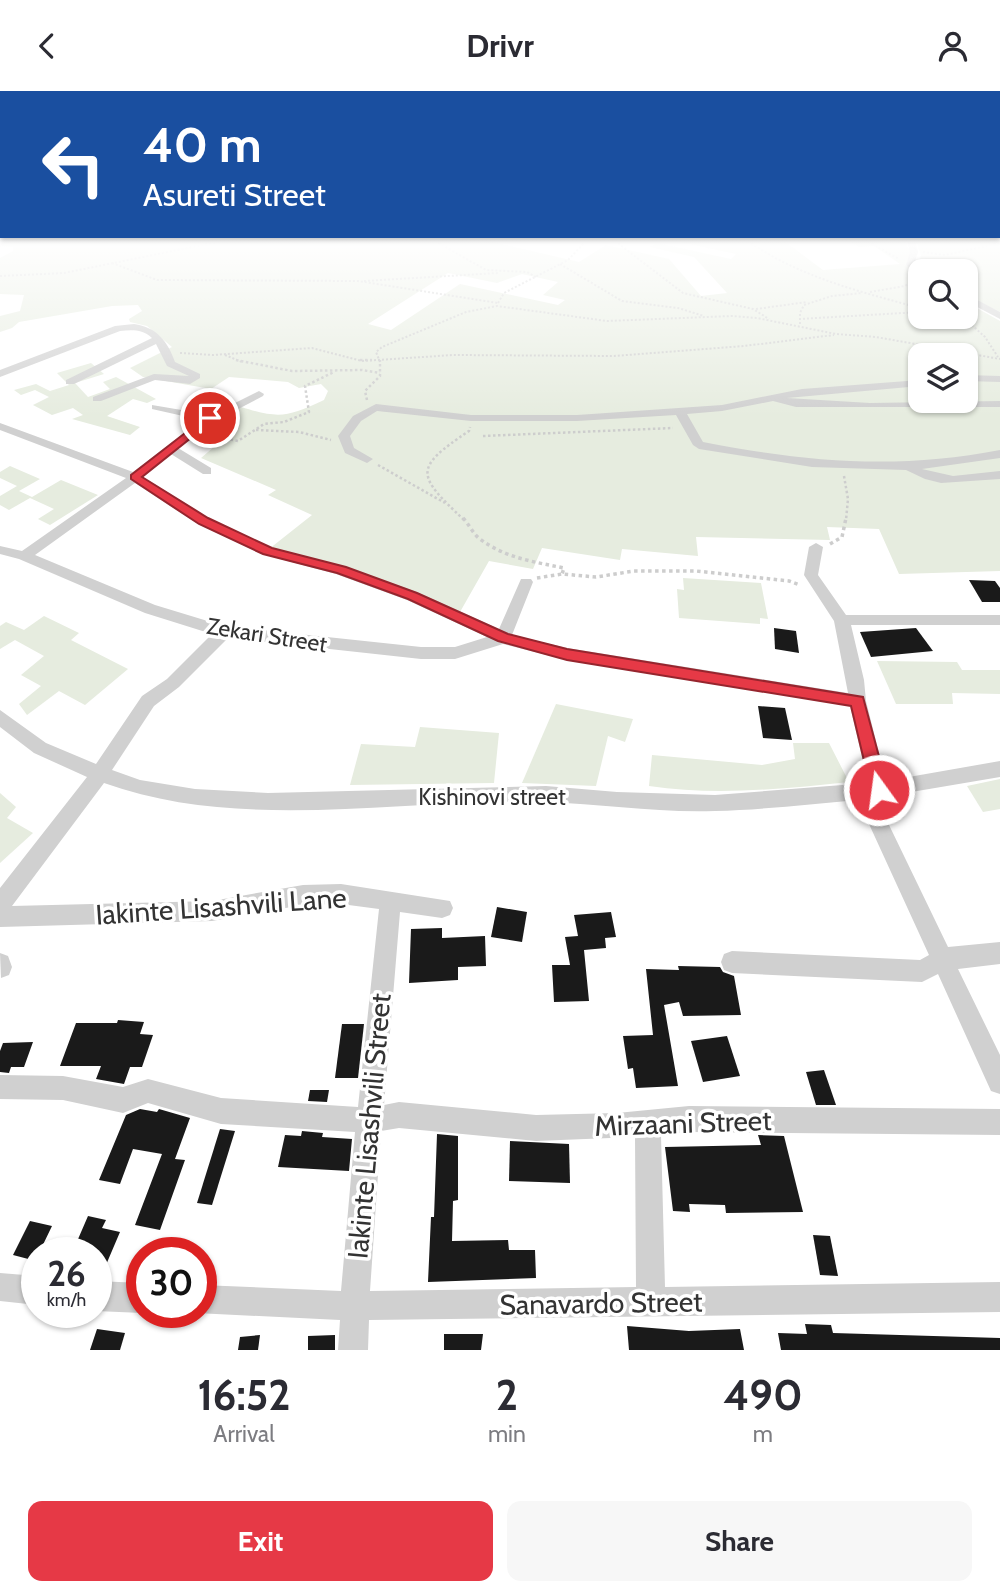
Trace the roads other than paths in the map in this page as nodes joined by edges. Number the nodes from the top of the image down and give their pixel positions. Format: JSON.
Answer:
{"nodes":[{"id":1,"x":978,"y":304,"type":"edge"},
{"id":2,"x":1000,"y":316,"type":"edge"},
{"id":3,"x":158,"y":339,"type":"junction"},
{"id":4,"x":0,"y":374,"type":"edge"},
{"id":5,"x":978,"y":378,"type":"edge"},
{"id":6,"x":1000,"y":379,"type":"edge"},
{"id":7,"x":70,"y":382,"type":"dead end"},
{"id":8,"x":908,"y":384,"type":"edge"},
{"id":9,"x":260,"y":394,"type":"dead end"},
{"id":10,"x":774,"y":398,"type":"junction"},
{"id":11,"x":97,"y":399,"type":"dead end"},
{"id":12,"x":1000,"y":404,"type":"edge"},
{"id":13,"x":156,"y":407,"type":"dead end"},
{"id":14,"x":680,"y":412,"type":"junction"},
{"id":15,"x":210,"y":418,"type":"junction"},
{"id":16,"x":0,"y":426,"type":"edge"},
{"id":17,"x":170,"y":448,"type":"junction"},
{"id":18,"x":1000,"y":454,"type":"edge"},
{"id":19,"x":367,"y":459,"type":"road end"},
{"id":20,"x":908,"y":466,"type":"junction"},
{"id":21,"x":207,"y":471,"type":"dead end"},
{"id":22,"x":1000,"y":475,"type":"edge"},
{"id":23,"x":135,"y":477,"type":"junction"},
{"id":24,"x":816,"y":547,"type":"road end"},
{"id":25,"x":1,"y":552,"type":"edge"},
{"id":26,"x":24,"y":557,"type":"junction"},
{"id":27,"x":526,"y":582,"type":"road end"},
{"id":28,"x":842,"y":620,"type":"junction"},
{"id":29,"x":1000,"y":620,"type":"edge"},
{"id":30,"x":224,"y":632,"type":"junction"},
{"id":31,"x":503,"y":638,"type":"junction"},
{"id":32,"x":857,"y":701,"type":"junction"},
{"id":33,"x":0,"y":717,"type":"edge"},
{"id":34,"x":1000,"y":769,"type":"edge"},
{"id":35,"x":100,"y":774,"type":"junction"},
{"id":36,"x":871,"y":791,"type":"junction"},
{"id":37,"x":391,"y":902,"type":"junction"},
{"id":38,"x":0,"y":905,"type":"edge"},
{"id":39,"x":442,"y":908,"type":"dead end"},
{"id":40,"x":0,"y":918,"type":"edge"},
{"id":41,"x":1000,"y":953,"type":"edge"},
{"id":42,"x":943,"y":959,"type":"junction"},
{"id":43,"x":732,"y":962,"type":"dead end"},
{"id":44,"x":1000,"y":1082,"type":"edge"},
{"id":45,"x":0,"y":1087,"type":"edge"},
{"id":46,"x":368,"y":1120,"type":"junction"},
{"id":47,"x":1000,"y":1122,"type":"edge"},
{"id":48,"x":648,"y":1123,"type":"junction"},
{"id":49,"x":0,"y":1287,"type":"edge"},
{"id":50,"x":21,"y":1289,"type":"edge"},
{"id":51,"x":1000,"y":1297,"type":"edge"},
{"id":52,"x":217,"y":1301,"type":"edge"},
{"id":53,"x":651,"y":1302,"type":"junction"},
{"id":54,"x":355,"y":1306,"type":"junction"},
{"id":55,"x":354,"y":1350,"type":"edge"}],
"edges":[{"from":1,"to":2,"type":"street"},
{"from":3,"to":4,"type":"street"},
{"from":3,"to":7,"type":"street"},
{"from":3,"to":11,"type":"street"},
{"from":5,"to":6,"type":"street"},
{"from":8,"to":10,"type":"street"},
{"from":9,"to":15,"type":"street"},
{"from":10,"to":12,"type":"street"},
{"from":10,"to":14,"type":"street"},
{"from":13,"to":15,"type":"street"},
{"from":14,"to":19,"type":"street"},
{"from":14,"to":20,"type":"street"},
{"from":15,"to":17,"type":"street"},
{"from":16,"to":23,"type":"street"},
{"from":17,"to":21,"type":"street"},
{"from":17,"to":23,"type":"street"},
{"from":18,"to":20,"type":"street"},
{"from":20,"to":22,"type":"street"},
{"from":23,"to":26,"type":"street"},
{"from":23,"to":31,"type":"street"},
{"from":24,"to":28,"type":"street"},
{"from":25,"to":26,"type":"street","name":"Zekari Street"},
{"from":26,"to":30,"type":"street","name":"Zekari Street"},
{"from":27,"to":31,"type":"street"},
{"from":28,"to":29,"type":"street"},
{"from":28,"to":32,"type":"street"},
{"from":30,"to":31,"type":"street","name":"Zekari Street"},
{"from":30,"to":35,"type":"street"},
{"from":31,"to":32,"type":"street"},
{"from":32,"to":36,"type":"street"},
{"from":33,"to":35,"type":"street","name":"Kishinovi street"},
{"from":34,"to":36,"type":"street","name":"Kishinovi street"},
{"from":35,"to":36,"type":"street","name":"Kishinovi street"},
{"from":35,"to":38,"type":"street"},
{"from":36,"to":42,"type":"street"},
{"from":37,"to":39,"type":"street","name":"Iakinte Lisashvili Lane"},
{"from":37,"to":40,"type":"street","name":"Iakinte Lisashvili Lane"},
{"from":37,"to":46,"type":"street","name":"Iakinte Lisashvili Street"},
{"from":41,"to":42,"type":"street"},
{"from":42,"to":43,"type":"street"},
{"from":42,"to":44,"type":"street"},
{"from":45,"to":46,"type":"street","name":"Mirzaani Street"},
{"from":46,"to":48,"type":"street","name":"Mirzaani Street"},
{"from":46,"to":54,"type":"street","name":"Iakinte Lisashvili Street"},
{"from":47,"to":48,"type":"street","name":"Mirzaani Street"},
{"from":48,"to":53,"type":"street"},
{"from":49,"to":50,"type":"street"},
{"from":51,"to":53,"type":"street","name":"Sanavardo Street"},
{"from":52,"to":54,"type":"street","name":"Sanavardo Street"},
{"from":53,"to":54,"type":"street","name":"Sanavardo Street"},
{"from":54,"to":55,"type":"street","name":"Iakinte Lisashvili Street"}]}
